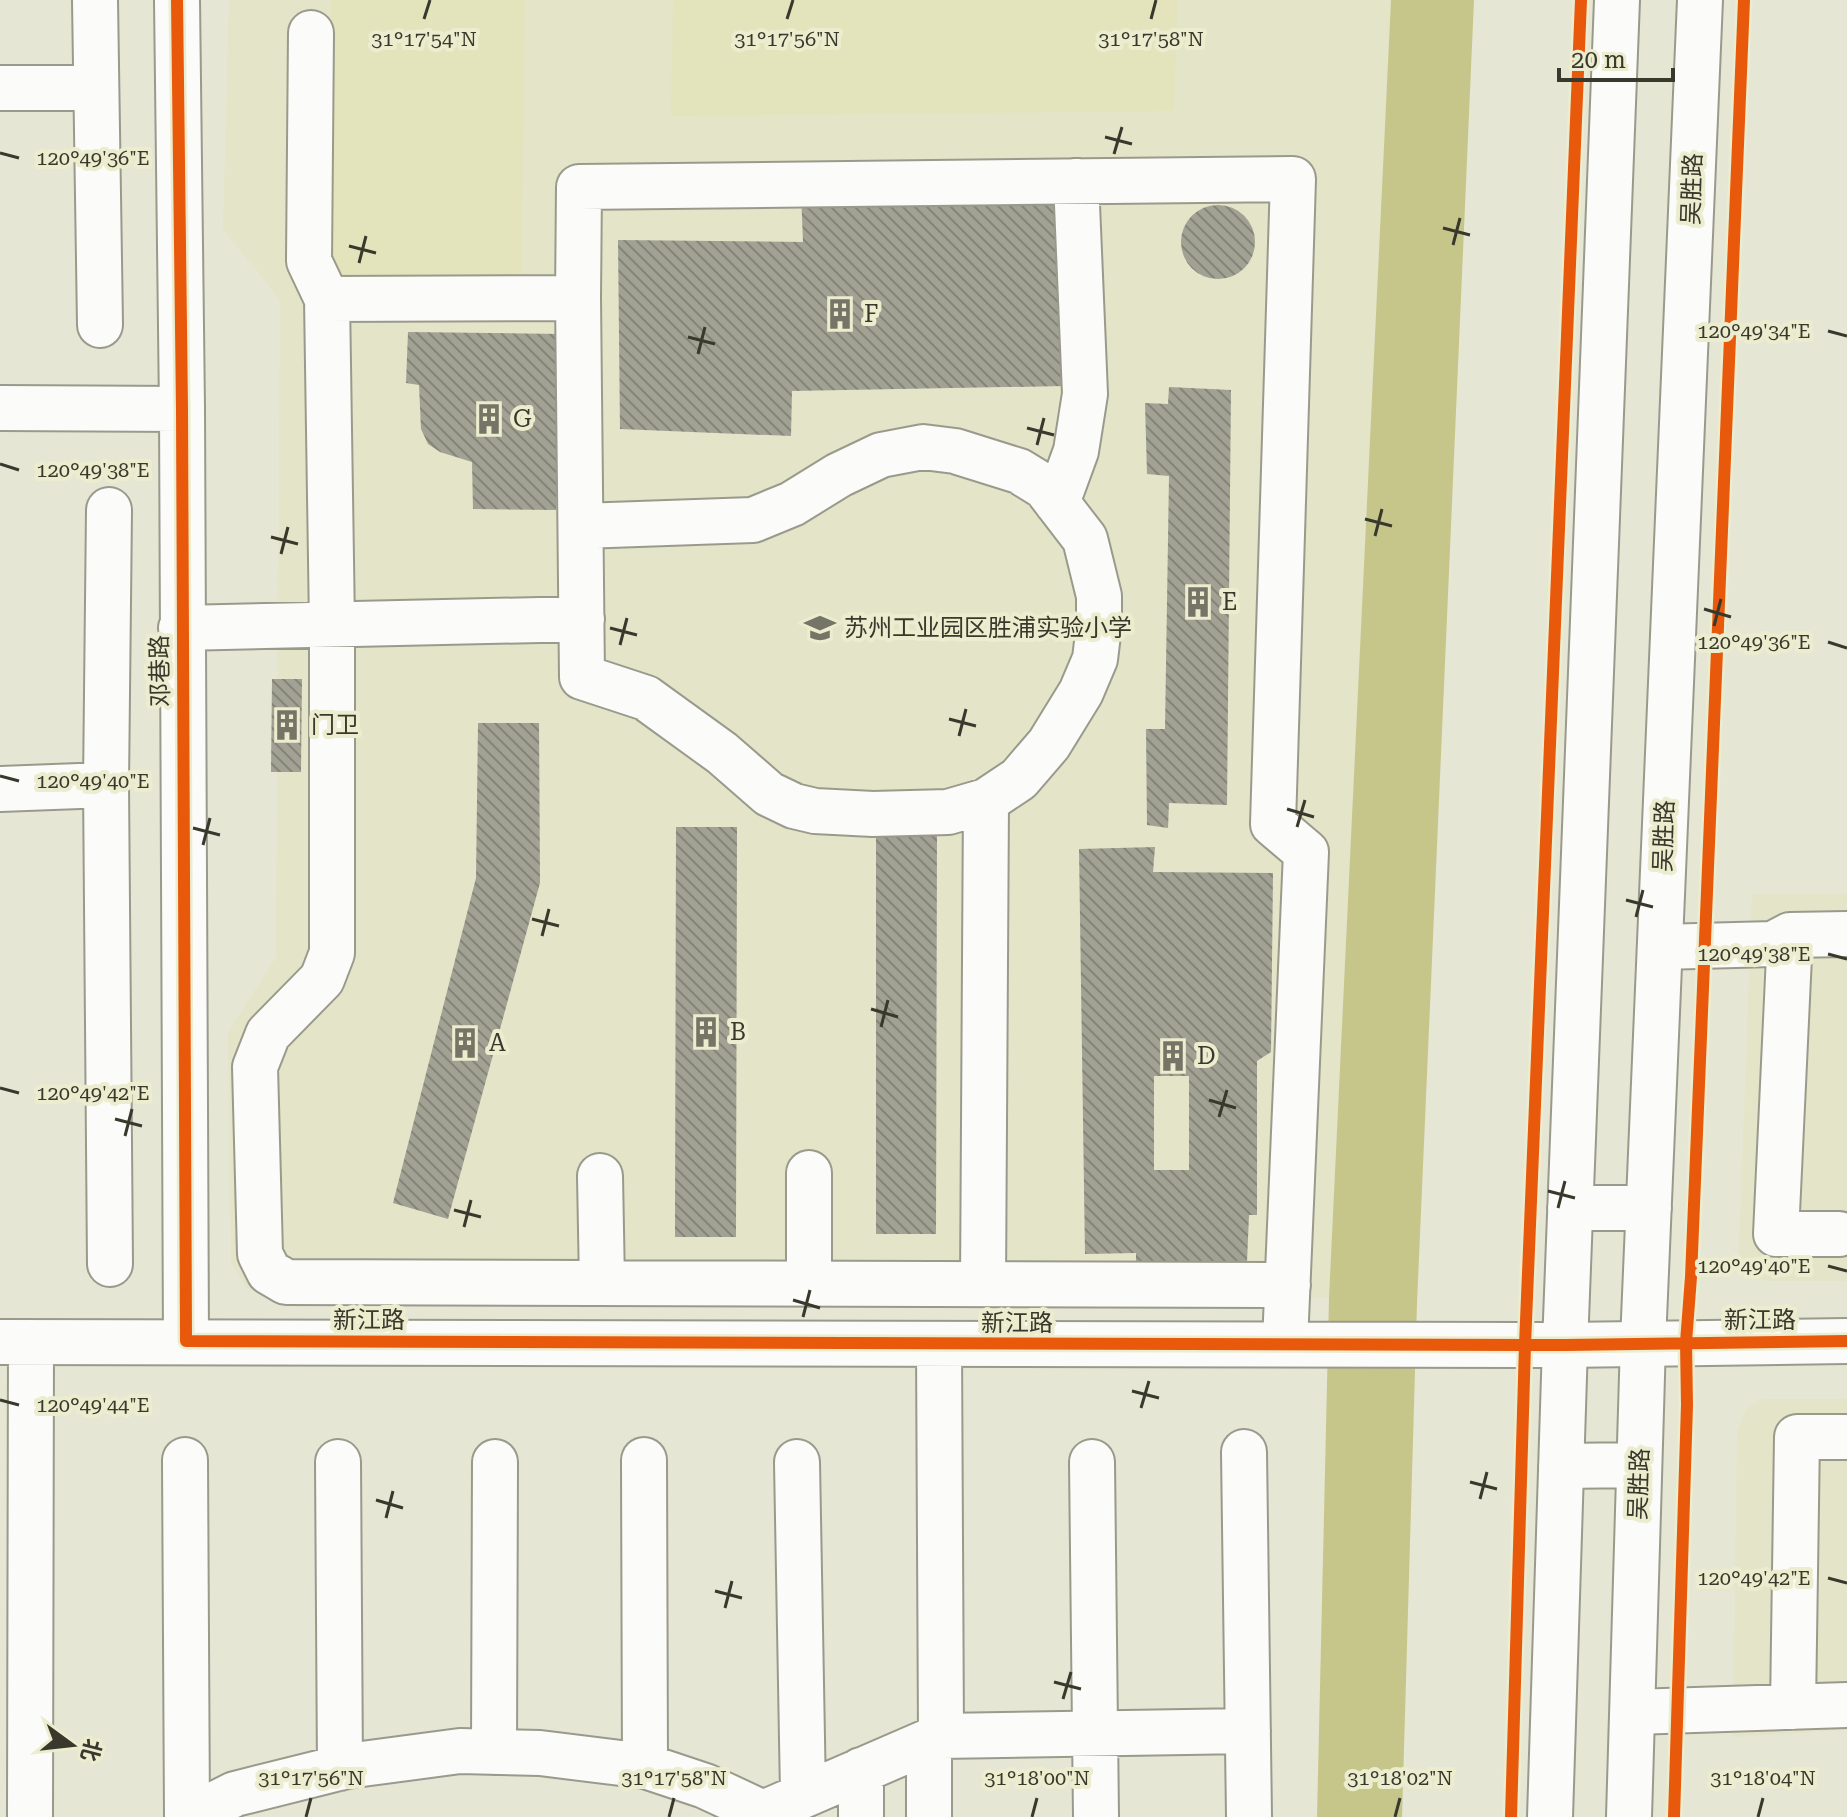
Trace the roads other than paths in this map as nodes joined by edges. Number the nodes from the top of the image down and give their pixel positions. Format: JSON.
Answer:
{"nodes":[{"id":1,"x":95,"y":0,"type":"edge"},
{"id":2,"x":177,"y":0,"type":"edge"},
{"id":3,"x":1617,"y":0,"type":"edge"},
{"id":4,"x":1700,"y":0,"type":"edge"},
{"id":5,"x":311,"y":33,"type":"dead end"},
{"id":6,"x":0,"y":88,"type":"edge"},
{"id":7,"x":96,"y":88,"type":"junction"},
{"id":8,"x":1076,"y":181,"type":"junction"},
{"id":9,"x":578,"y":298,"type":"junction"},
{"id":10,"x":327,"y":299,"type":"junction"},
{"id":11,"x":100,"y":325,"type":"dead end"},
{"id":12,"x":0,"y":408,"type":"edge"},
{"id":13,"x":182,"y":409,"type":"junction"},
{"id":14,"x":1057,"y":503,"type":"junction"},
{"id":15,"x":109,"y":510,"type":"dead end"},
{"id":16,"x":581,"y":526,"type":"junction"},
{"id":17,"x":582,"y":619,"type":"junction"},
{"id":18,"x":332,"y":625,"type":"junction"},
{"id":19,"x":181,"y":628,"type":"junction"},
{"id":20,"x":106,"y":785,"type":"junction"},
{"id":21,"x":0,"y":789,"type":"edge"},
{"id":22,"x":986,"y":801,"type":"junction"},
{"id":23,"x":1847,"y":934,"type":"edge"},
{"id":24,"x":1790,"y":935,"type":"junction"},
{"id":25,"x":1660,"y":937,"type":"junction"},
{"id":26,"x":809,"y":1173,"type":"dead end"},
{"id":27,"x":600,"y":1176,"type":"dead end"},
{"id":28,"x":1570,"y":1208,"type":"junction"},
{"id":29,"x":1649,"y":1208,"type":"junction"},
{"id":30,"x":1839,"y":1234,"type":"dead end"},
{"id":31,"x":110,"y":1264,"type":"dead end"},
{"id":32,"x":602,"y":1283,"type":"junction"},
{"id":33,"x":809,"y":1284,"type":"junction"},
{"id":34,"x":983,"y":1284,"type":"junction"},
{"id":35,"x":1288,"y":1285,"type":"junction"},
{"id":36,"x":186,"y":1341,"type":"junction"},
{"id":37,"x":1847,"y":1341,"type":"edge"},
{"id":38,"x":15,"y":1342,"type":"edge"},
{"id":39,"x":1643,"y":1342,"type":"junction"},
{"id":40,"x":1302,"y":1343,"type":"junction"},
{"id":41,"x":939,"y":1345,"type":"junction"},
{"id":42,"x":1565,"y":1345,"type":"junction"},
{"id":43,"x":1847,"y":1437,"type":"edge"},
{"id":44,"x":1244,"y":1452,"type":"dead end"},
{"id":45,"x":185,"y":1460,"type":"dead end"},
{"id":46,"x":644,"y":1460,"type":"dead end"},
{"id":47,"x":338,"y":1462,"type":"dead end"},
{"id":48,"x":495,"y":1462,"type":"dead end"},
{"id":49,"x":797,"y":1462,"type":"dead end"},
{"id":50,"x":1092,"y":1462,"type":"dead end"},
{"id":51,"x":1639,"y":1465,"type":"junction"},
{"id":52,"x":1561,"y":1466,"type":"junction"},
{"id":53,"x":1847,"y":1705,"type":"edge"},
{"id":54,"x":1793,"y":1707,"type":"junction"},
{"id":55,"x":1633,"y":1712,"type":"junction"},
{"id":56,"x":1248,"y":1731,"type":"junction"},
{"id":57,"x":1095,"y":1734,"type":"junction"},
{"id":58,"x":935,"y":1739,"type":"junction"},
{"id":59,"x":494,"y":1752,"type":"junction"},
{"id":60,"x":645,"y":1766,"type":"junction"},
{"id":61,"x":340,"y":1768,"type":"junction"},
{"id":62,"x":861,"y":1770,"type":"junction"},
{"id":63,"x":803,"y":1794,"type":"junction"},
{"id":64,"x":758,"y":1814,"type":"edge"},
{"id":65,"x":30,"y":1817,"type":"edge"},
{"id":66,"x":188,"y":1817,"type":"edge"},
{"id":67,"x":861,"y":1817,"type":"edge"},
{"id":68,"x":929,"y":1817,"type":"edge"},
{"id":69,"x":1096,"y":1817,"type":"edge"},
{"id":70,"x":1249,"y":1817,"type":"edge"},
{"id":71,"x":1550,"y":1817,"type":"edge"},
{"id":72,"x":1629,"y":1817,"type":"edge"}],
"edges":[{"from":1,"to":7,"type":"street"},
{"from":2,"to":13,"type":"street","name":"邓巷路"},
{"from":3,"to":28,"type":"street"},
{"from":4,"to":25,"type":"street","name":"吴胜路"},
{"from":5,"to":10,"type":"street"},
{"from":6,"to":7,"type":"street"},
{"from":7,"to":11,"type":"street"},
{"from":8,"to":9,"type":"street"},
{"from":8,"to":14,"type":"street"},
{"from":8,"to":35,"type":"street"},
{"from":9,"to":10,"type":"street"},
{"from":9,"to":16,"type":"street"},
{"from":10,"to":18,"type":"street"},
{"from":12,"to":13,"type":"street"},
{"from":13,"to":19,"type":"street","name":"邓巷路"},
{"from":14,"to":16,"type":"street"},
{"from":14,"to":22,"type":"street"},
{"from":15,"to":20,"type":"street"},
{"from":16,"to":17,"type":"street"},
{"from":17,"to":18,"type":"street"},
{"from":17,"to":22,"type":"street"},
{"from":18,"to":19,"type":"street"},
{"from":18,"to":32,"type":"street"},
{"from":19,"to":36,"type":"street","name":"邓巷路"},
{"from":20,"to":21,"type":"street"},
{"from":20,"to":31,"type":"street"},
{"from":22,"to":34,"type":"street"},
{"from":23,"to":24,"type":"street"},
{"from":24,"to":25,"type":"street"},
{"from":24,"to":30,"type":"street"},
{"from":25,"to":29,"type":"street","name":"吴胜路"},
{"from":26,"to":33,"type":"street"},
{"from":27,"to":32,"type":"street"},
{"from":28,"to":29,"type":"street"},
{"from":28,"to":42,"type":"street"},
{"from":29,"to":39,"type":"street","name":"吴胜路"},
{"from":32,"to":33,"type":"street"},
{"from":33,"to":34,"type":"street"},
{"from":34,"to":35,"type":"street"},
{"from":35,"to":40,"type":"street"},
{"from":36,"to":38,"type":"street","name":"新江路"},
{"from":36,"to":41,"type":"street","name":"新江路"},
{"from":37,"to":39,"type":"street","name":"新江路"},
{"from":38,"to":65,"type":"street"},
{"from":39,"to":42,"type":"street","name":"新江路"},
{"from":39,"to":51,"type":"street","name":"吴胜路"},
{"from":40,"to":41,"type":"street","name":"新江路"},
{"from":40,"to":42,"type":"street","name":"新江路"},
{"from":41,"to":58,"type":"street"},
{"from":42,"to":52,"type":"street"},
{"from":43,"to":54,"type":"street"},
{"from":44,"to":56,"type":"street"},
{"from":45,"to":66,"type":"street"},
{"from":46,"to":60,"type":"street"},
{"from":47,"to":61,"type":"street"},
{"from":48,"to":59,"type":"street"},
{"from":49,"to":63,"type":"street"},
{"from":50,"to":57,"type":"street"},
{"from":51,"to":52,"type":"street"},
{"from":51,"to":55,"type":"street","name":"吴胜路"},
{"from":52,"to":71,"type":"street"},
{"from":53,"to":54,"type":"street"},
{"from":54,"to":55,"type":"street"},
{"from":55,"to":72,"type":"street","name":"吴胜路"},
{"from":56,"to":57,"type":"street"},
{"from":56,"to":70,"type":"street"},
{"from":57,"to":58,"type":"street"},
{"from":57,"to":69,"type":"street"},
{"from":58,"to":62,"type":"street"},
{"from":58,"to":68,"type":"street"},
{"from":59,"to":60,"type":"street"},
{"from":59,"to":61,"type":"street"},
{"from":60,"to":64,"type":"street"},
{"from":61,"to":66,"type":"street"},
{"from":62,"to":63,"type":"street"},
{"from":62,"to":67,"type":"street"},
{"from":63,"to":64,"type":"street"}]}
